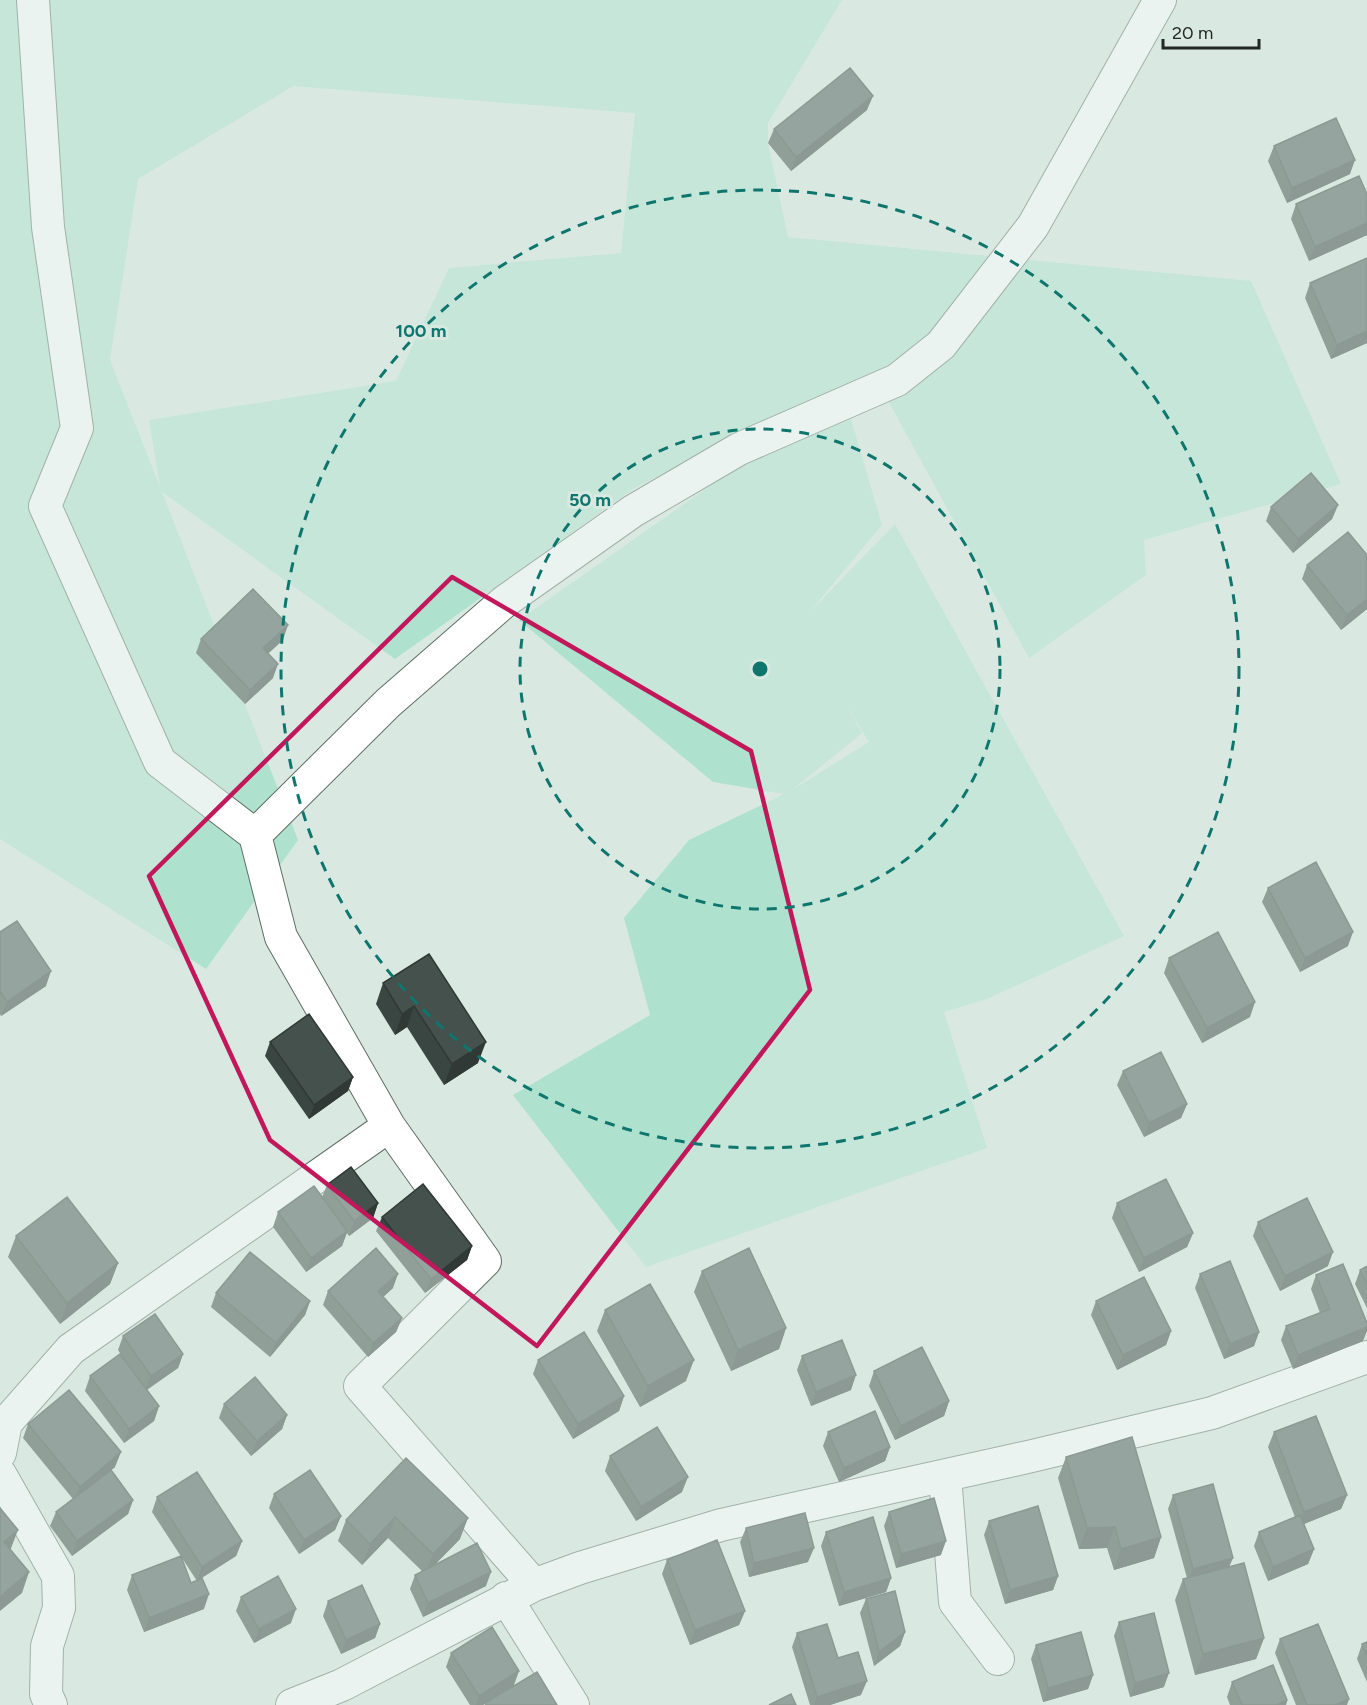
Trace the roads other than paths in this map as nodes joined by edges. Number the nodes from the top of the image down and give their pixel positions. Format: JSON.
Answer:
{"nodes":[{"id":1,"x":33,"y":0,"type":"edge"},
{"id":2,"x":1160,"y":0,"type":"edge"},
{"id":3,"x":255,"y":835,"type":"junction"},
{"id":4,"x":389,"y":1126,"type":"junction"},
{"id":5,"x":1367,"y":1357,"type":"edge"},
{"id":6,"x":0,"y":1456,"type":"edge"},
{"id":7,"x":945,"y":1476,"type":"junction"},
{"id":8,"x":520,"y":1591,"type":"junction"},
{"id":9,"x":998,"y":1659,"type":"dead end"},
{"id":10,"x":51,"y":1705,"type":"edge"},
{"id":11,"x":292,"y":1705,"type":"edge"},
{"id":12,"x":573,"y":1705,"type":"edge"}],
"edges":[{"from":1,"to":3,"type":"street"},
{"from":2,"to":3,"type":"street"},
{"from":3,"to":4,"type":"street"},
{"from":4,"to":6,"type":"street"},
{"from":4,"to":8,"type":"street"},
{"from":5,"to":7,"type":"street"},
{"from":6,"to":10,"type":"street"},
{"from":7,"to":8,"type":"street"},
{"from":7,"to":9,"type":"street"},
{"from":8,"to":11,"type":"street"},
{"from":8,"to":12,"type":"street"}]}
